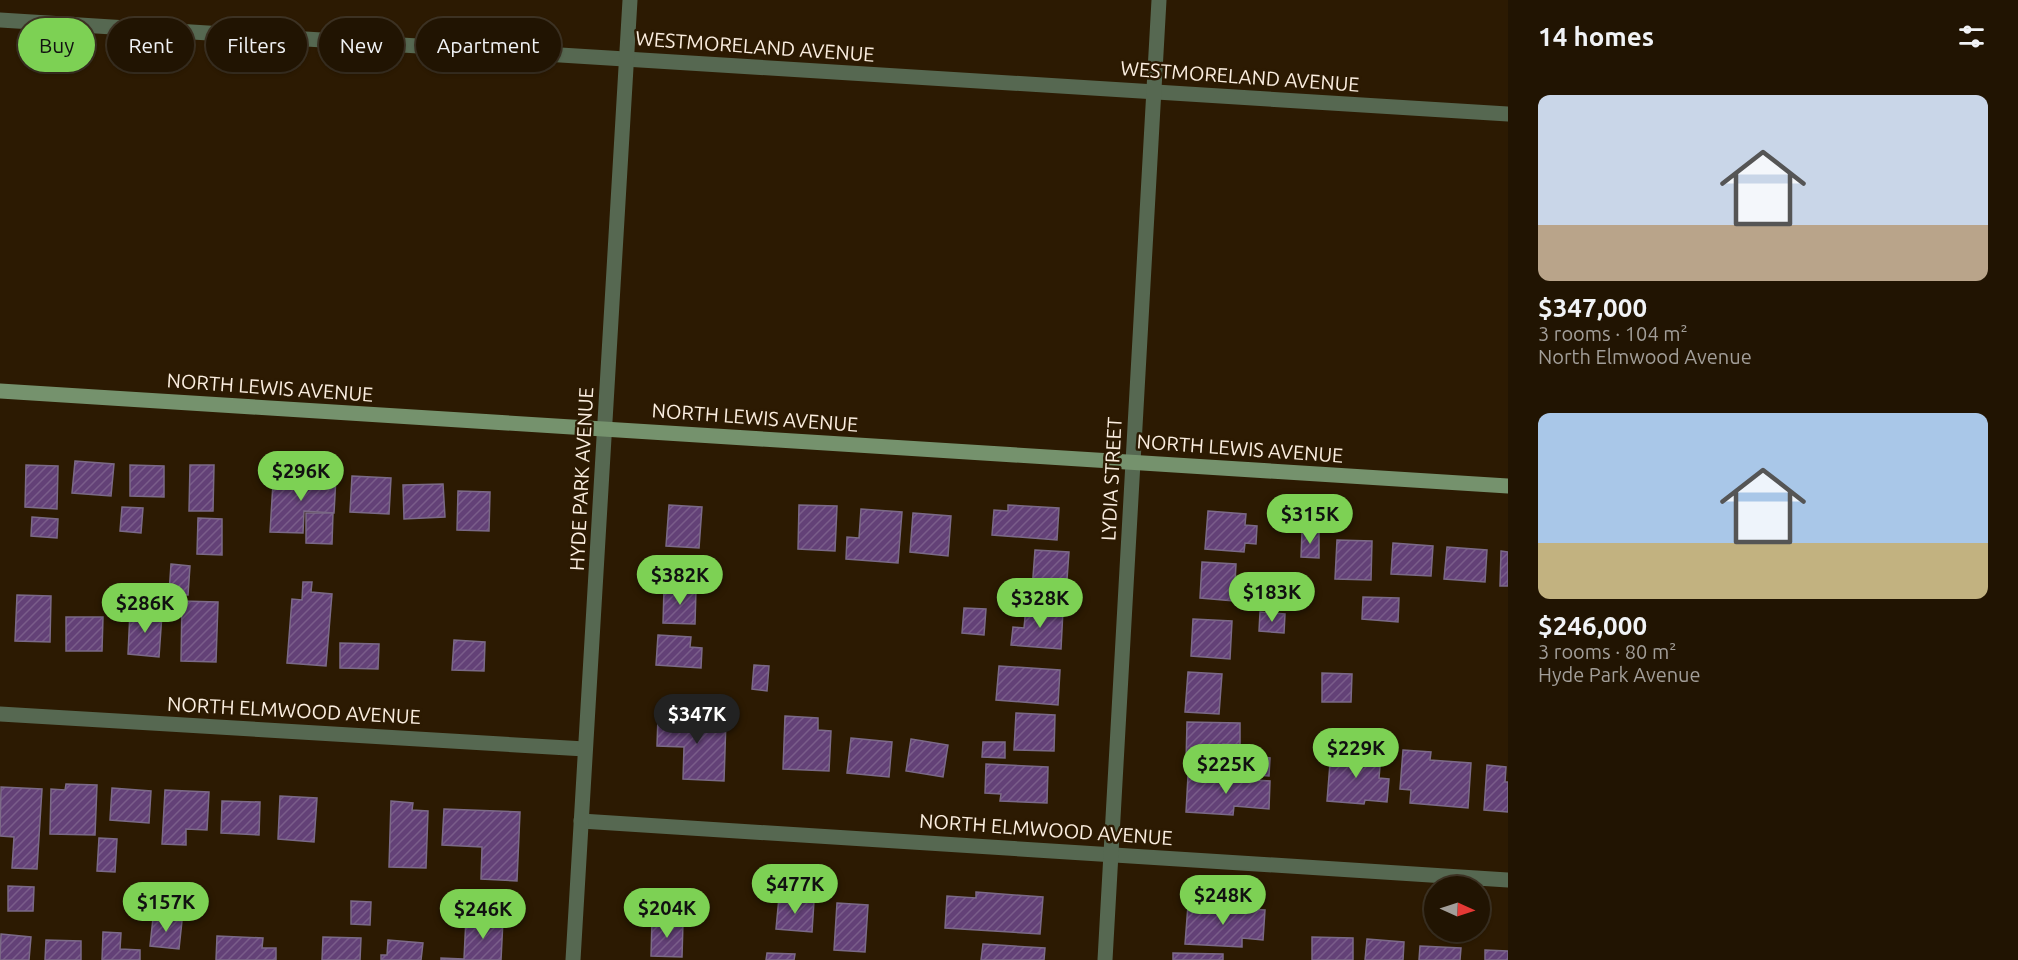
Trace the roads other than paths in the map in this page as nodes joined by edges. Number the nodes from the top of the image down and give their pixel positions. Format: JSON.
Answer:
{"nodes":[{"id":1,"x":630,"y":0,"type":"edge"},
{"id":2,"x":1159,"y":0,"type":"edge"},
{"id":3,"x":0,"y":20,"type":"edge"},
{"id":4,"x":626,"y":59,"type":"junction"},
{"id":5,"x":1154,"y":92,"type":"junction"},
{"id":6,"x":1508,"y":114,"type":"edge"},
{"id":7,"x":0,"y":391,"type":"edge"},
{"id":8,"x":605,"y":429,"type":"junction"},
{"id":9,"x":1133,"y":462,"type":"junction"},
{"id":10,"x":1508,"y":486,"type":"edge"},
{"id":11,"x":0,"y":714,"type":"edge"},
{"id":12,"x":585,"y":749,"type":"junction"},
{"id":13,"x":581,"y":821,"type":"junction"},
{"id":14,"x":1111,"y":854,"type":"junction"},
{"id":15,"x":1508,"y":880,"type":"edge"},
{"id":16,"x":573,"y":960,"type":"edge"},
{"id":17,"x":1105,"y":960,"type":"edge"}],
"edges":[{"from":1,"to":4,"type":"street","name":"HYDE PARK AVENUE"},
{"from":2,"to":5,"type":"street","name":"LYDIA STREET"},
{"from":3,"to":4,"type":"street","name":"WESTMORELAND AVENUE"},
{"from":4,"to":5,"type":"street","name":"WESTMORELAND AVENUE"},
{"from":4,"to":8,"type":"street","name":"HYDE PARK AVENUE"},
{"from":5,"to":6,"type":"street","name":"WESTMORELAND AVENUE"},
{"from":5,"to":9,"type":"street","name":"LYDIA STREET"},
{"from":7,"to":8,"type":"main road","name":"NORTH LEWIS AVENUE"},
{"from":8,"to":9,"type":"main road","name":"NORTH LEWIS AVENUE"},
{"from":8,"to":12,"type":"street","name":"HYDE PARK AVENUE"},
{"from":9,"to":10,"type":"main road","name":"NORTH LEWIS AVENUE"},
{"from":9,"to":14,"type":"street","name":"LYDIA STREET"},
{"from":11,"to":12,"type":"street","name":"NORTH ELMWOOD AVENUE"},
{"from":12,"to":13,"type":"street","name":"HYDE PARK AVENUE"},
{"from":13,"to":14,"type":"street","name":"NORTH ELMWOOD AVENUE"},
{"from":13,"to":16,"type":"street","name":"HYDE PARK AVENUE"},
{"from":14,"to":15,"type":"street","name":"NORTH ELMWOOD AVENUE"},
{"from":14,"to":17,"type":"street","name":"LYDIA STREET"}]}
